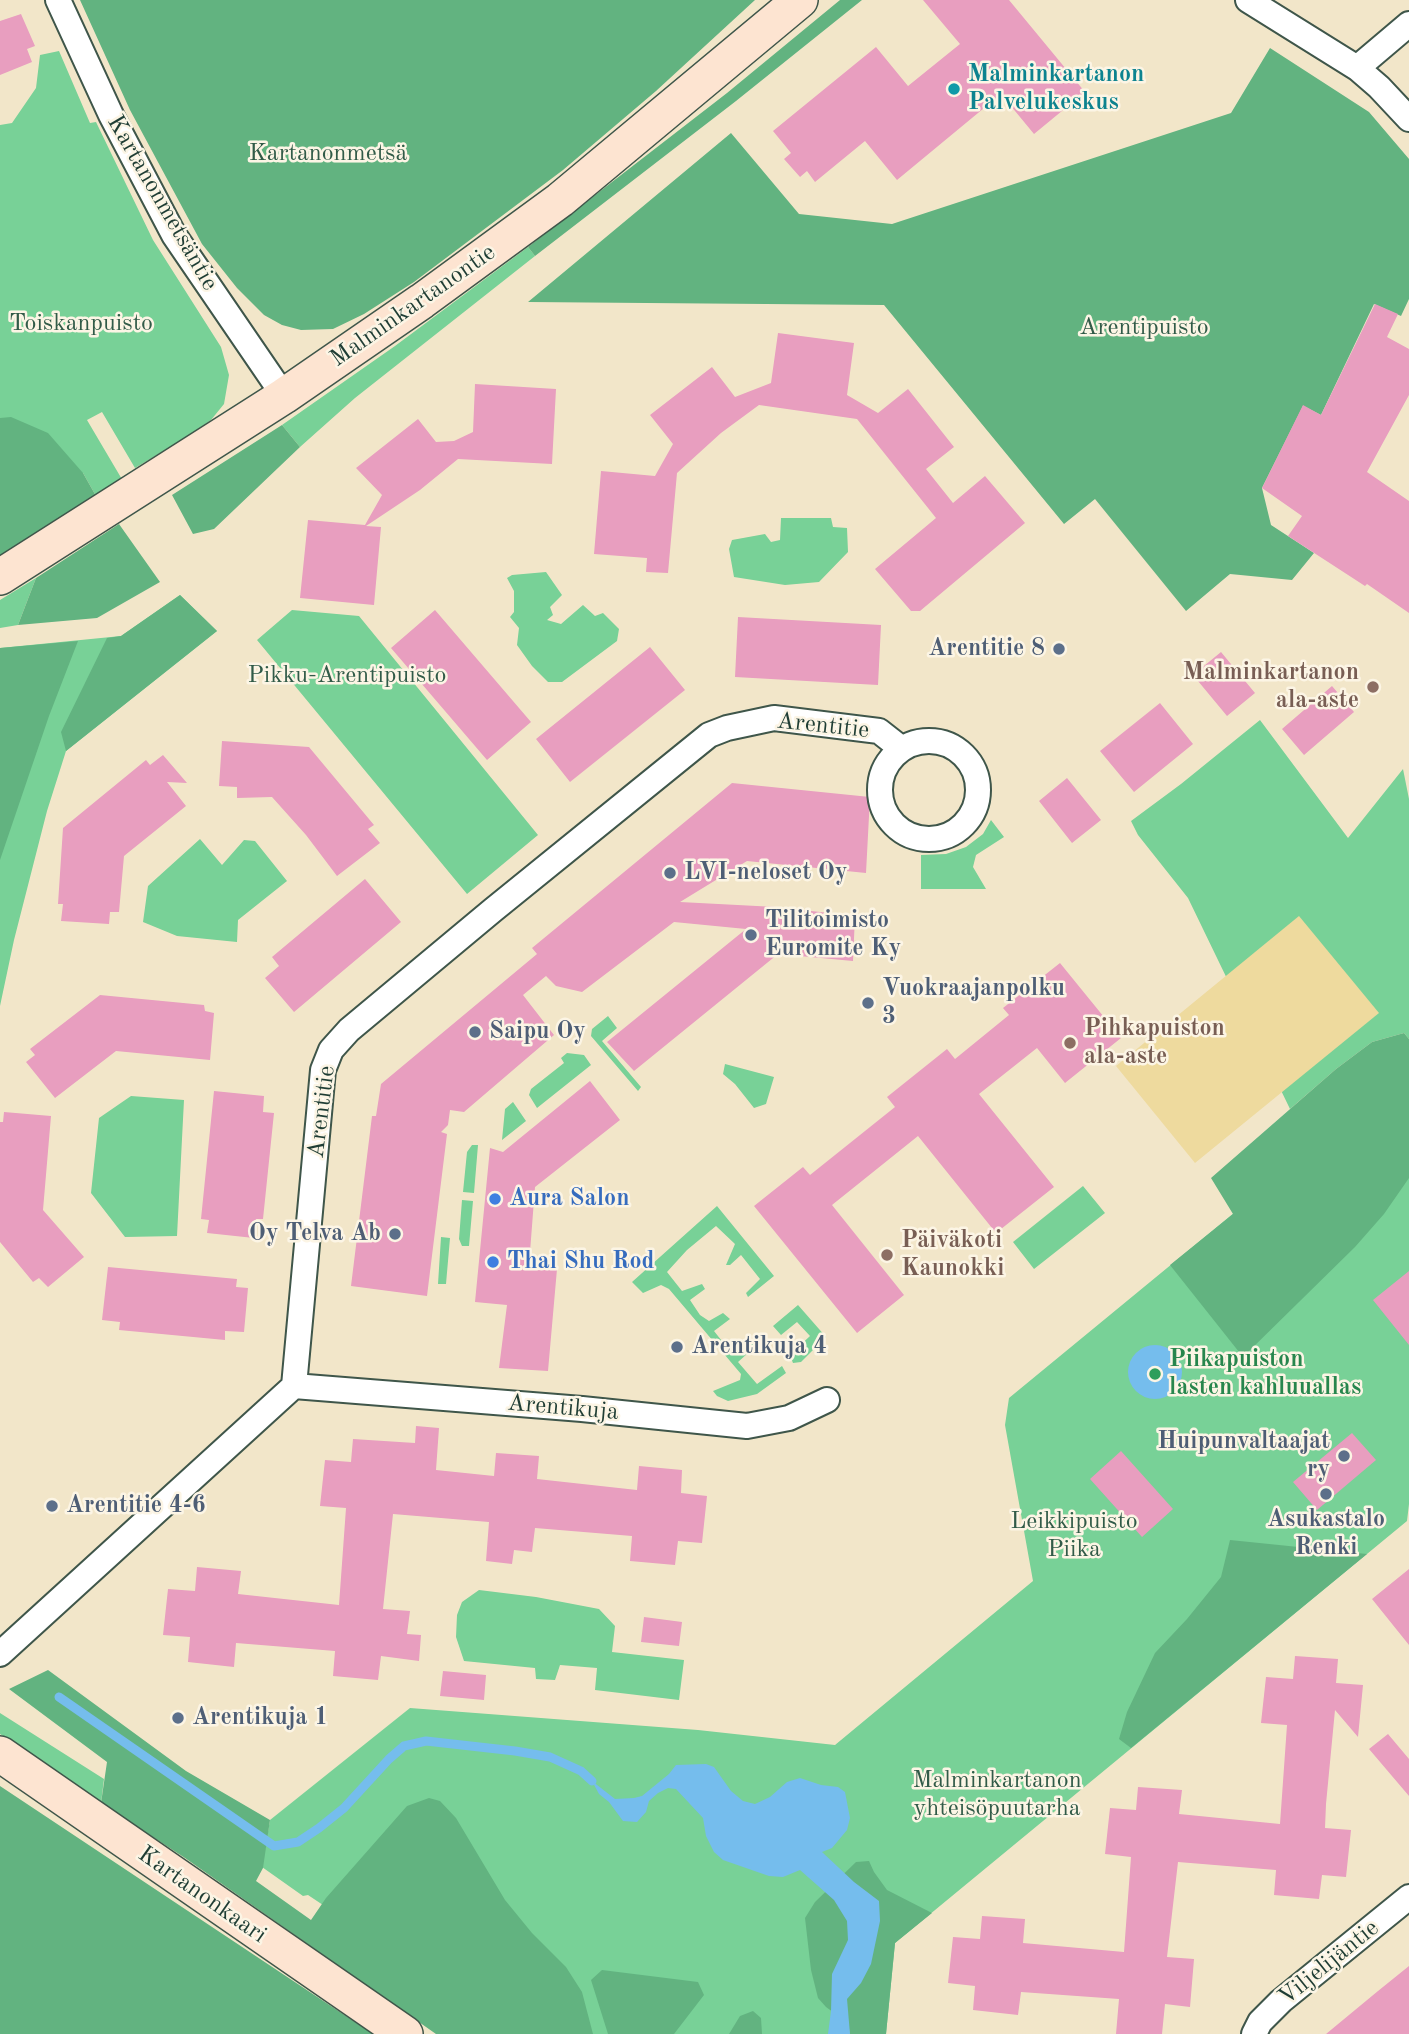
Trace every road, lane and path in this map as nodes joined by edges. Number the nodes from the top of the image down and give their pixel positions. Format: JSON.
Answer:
{"nodes":[{"id":1,"x":58,"y":0,"type":"edge"},
{"id":2,"x":800,"y":0,"type":"edge"},
{"id":3,"x":1248,"y":0,"type":"edge"},
{"id":4,"x":1409,"y":24,"type":"edge"},
{"id":5,"x":1357,"y":68,"type":"junction"},
{"id":6,"x":1409,"y":119,"type":"edge"},
{"id":7,"x":284,"y":397,"type":"junction"},
{"id":8,"x":0,"y":577,"type":"edge"},
{"id":9,"x":902,"y":749,"type":"junction"},
{"id":10,"x":294,"y":1386,"type":"junction"},
{"id":11,"x":827,"y":1400,"type":"dead end"},
{"id":12,"x":0,"y":1654,"type":"edge"},
{"id":13,"x":0,"y":1754,"type":"edge"},
{"id":14,"x":1409,"y":1896,"type":"edge"},
{"id":15,"x":405,"y":2034,"type":"edge"},
{"id":16,"x":1254,"y":2034,"type":"edge"}],
"edges":[{"from":1,"to":7,"type":"street","name":"Kartanonmetsäntie"},
{"from":2,"to":7,"type":"main road","name":"Malminkartanontie"},
{"from":3,"to":5,"type":"street"},
{"from":4,"to":5,"type":"street"},
{"from":5,"to":6,"type":"street"},
{"from":7,"to":8,"type":"main road","name":"Malminkartanontie"},
{"from":9,"to":9,"type":"street","name":"Arentitie"},
{"from":9,"to":10,"type":"street","name":"Arentitie"},
{"from":10,"to":11,"type":"street","name":"Arentikuja"},
{"from":10,"to":12,"type":"street"},
{"from":13,"to":15,"type":"main road","name":"Kartanonkaari"},
{"from":14,"to":16,"type":"street","name":"Viljelijäntie"}]}
